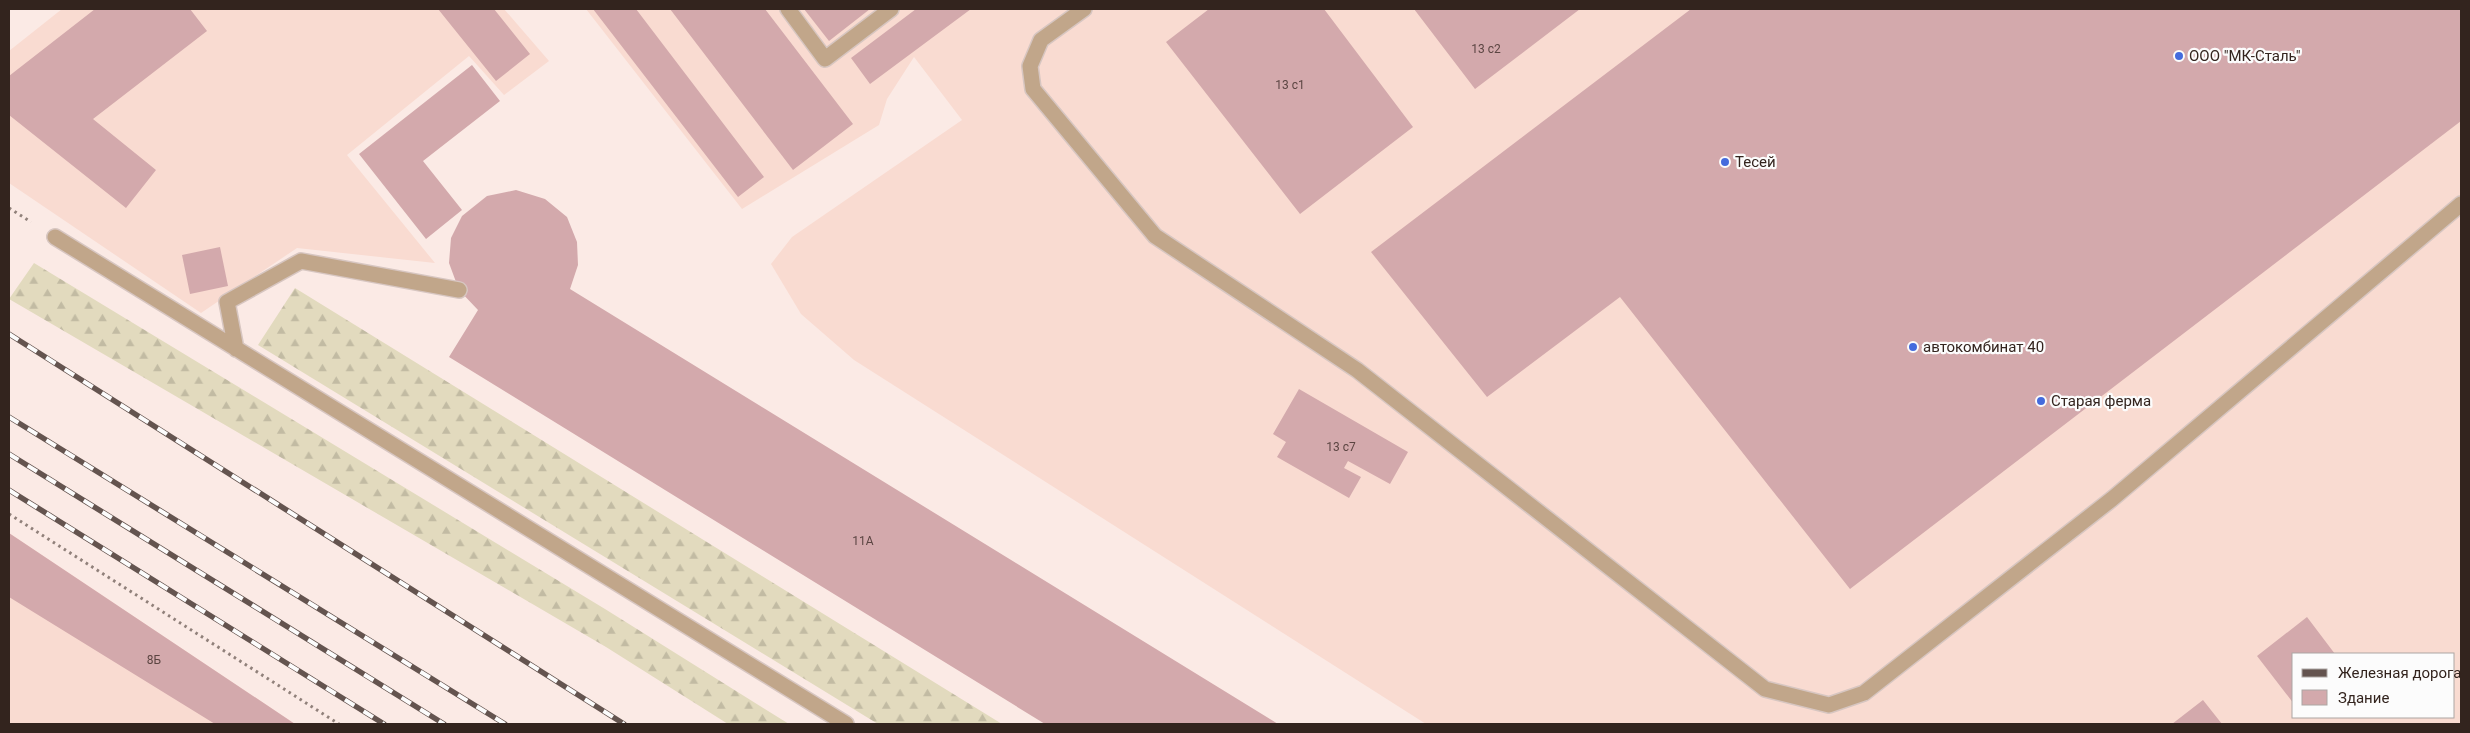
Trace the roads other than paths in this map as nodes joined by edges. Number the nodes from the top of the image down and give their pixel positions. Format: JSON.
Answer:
{"nodes":[{"id":1,"x":788,"y":9,"type":"edge"},
{"id":2,"x":891,"y":9,"type":"edge"},
{"id":3,"x":1084,"y":9,"type":"edge"},
{"id":4,"x":2461,"y":204,"type":"edge"},
{"id":5,"x":55,"y":237,"type":"dead end"},
{"id":6,"x":459,"y":290,"type":"dead end"},
{"id":7,"x":236,"y":349,"type":"junction"},
{"id":8,"x":846,"y":724,"type":"edge"}],
"edges":[{"from":1,"to":2,"type":"lane"},
{"from":3,"to":4,"type":"lane"},
{"from":5,"to":7,"type":"lane"},
{"from":6,"to":7,"type":"lane"},
{"from":7,"to":8,"type":"lane"}]}
